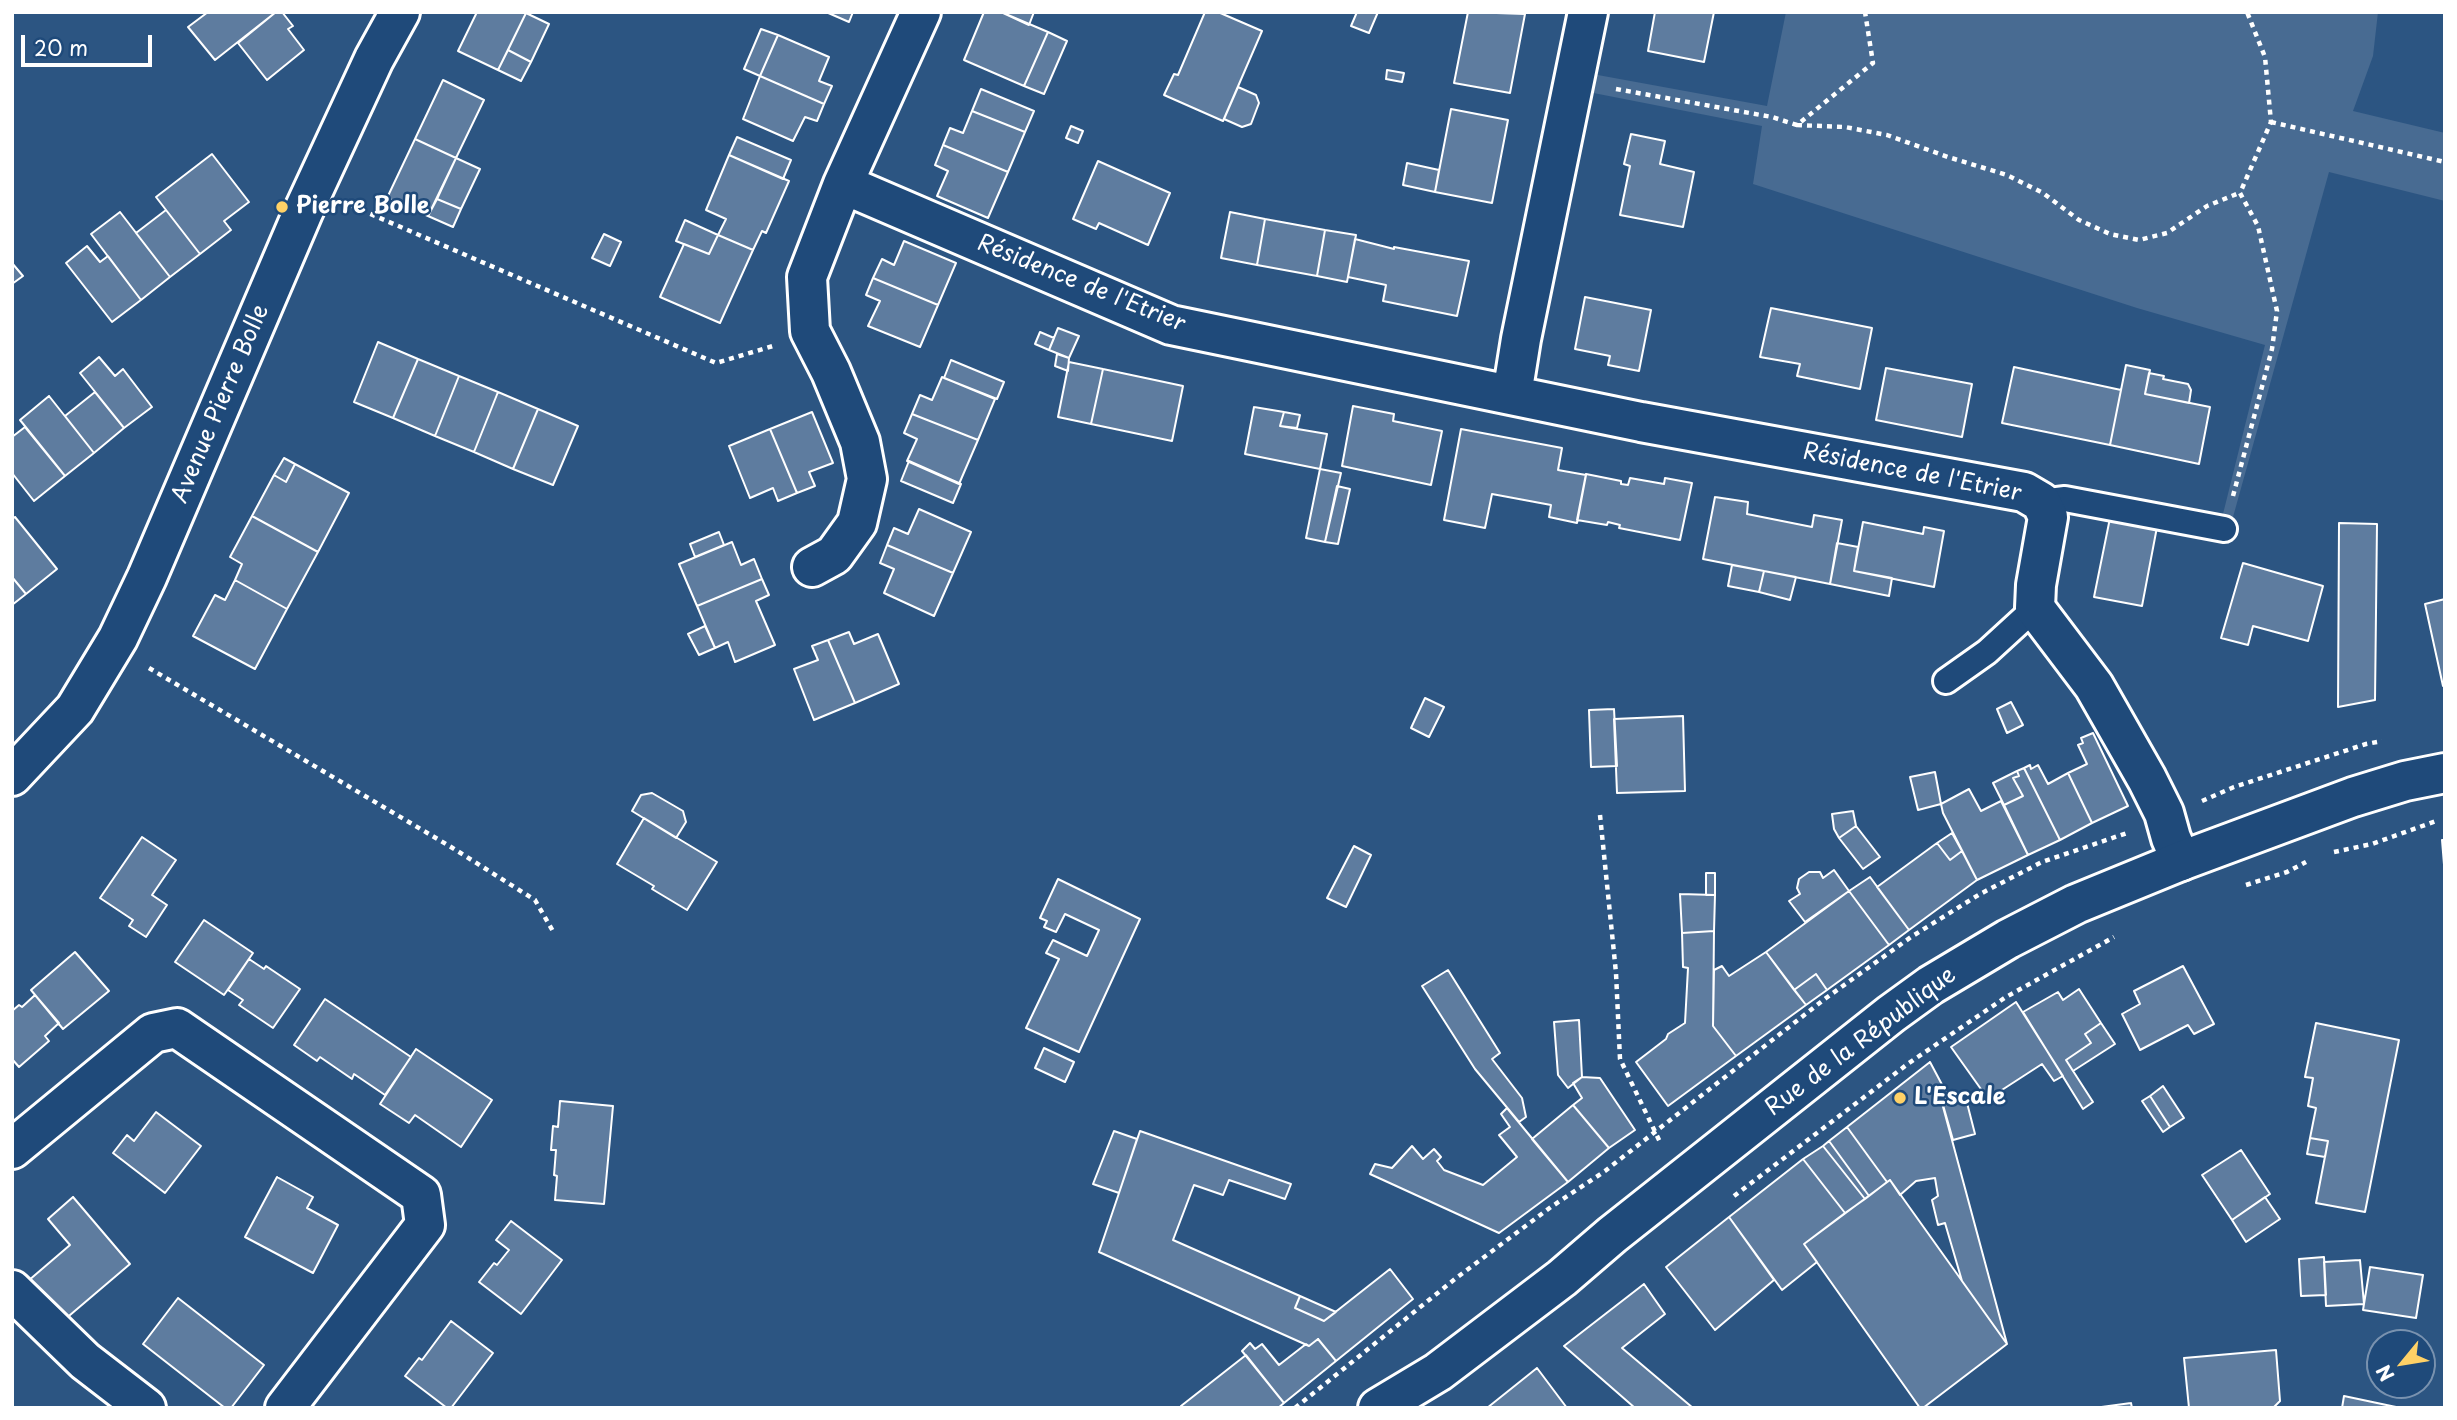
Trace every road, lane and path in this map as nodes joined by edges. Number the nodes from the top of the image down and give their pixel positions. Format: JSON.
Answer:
{"nodes":[{"id":1,"x":383,"y":12,"type":"edge"},
{"id":2,"x":400,"y":12,"type":"edge"},
{"id":3,"x":921,"y":12,"type":"edge"},
{"id":4,"x":1588,"y":12,"type":"edge"},
{"id":5,"x":1865,"y":12,"type":"edge"},
{"id":6,"x":2247,"y":12,"type":"edge"},
{"id":7,"x":374,"y":59,"type":"junction"},
{"id":8,"x":1574,"y":79,"type":"junction"},
{"id":9,"x":2271,"y":122,"type":"junction"},
{"id":10,"x":1797,"y":125,"type":"junction"},
{"id":11,"x":2445,"y":162,"type":"edge"},
{"id":12,"x":843,"y":184,"type":"junction"},
{"id":13,"x":314,"y":187,"type":"junction"},
{"id":14,"x":2239,"y":193,"type":"junction"},
{"id":15,"x":810,"y":331,"type":"junction"},
{"id":16,"x":1512,"y":396,"type":"junction"},
{"id":17,"x":2040,"y":502,"type":"junction"},
{"id":18,"x":2224,"y":529,"type":"joint"},
{"id":19,"x":812,"y":567,"type":"dead end"},
{"id":20,"x":2035,"y":608,"type":"junction"},
{"id":21,"x":149,"y":668,"type":"dead end"},
{"id":22,"x":1946,"y":681,"type":"dead end"},
{"id":23,"x":2445,"y":773,"type":"edge"},
{"id":24,"x":12,"y":776,"type":"edge"},
{"id":25,"x":1600,"y":816,"type":"dead end"},
{"id":26,"x":2445,"y":819,"type":"edge"},
{"id":27,"x":2333,"y":852,"type":"dead end"},
{"id":28,"x":2181,"y":861,"type":"junction"},
{"id":29,"x":2309,"y":861,"type":"dead end"},
{"id":30,"x":2238,"y":888,"type":"dead end"},
{"id":31,"x":554,"y":933,"type":"dead end"},
{"id":32,"x":2118,"y":935,"type":"dead end"},
{"id":33,"x":1646,"y":1114,"type":"dead end"},
{"id":34,"x":12,"y":1149,"type":"edge"},
{"id":35,"x":1726,"y":1203,"type":"dead end"},
{"id":36,"x":12,"y":1290,"type":"edge"},
{"id":37,"x":146,"y":1408,"type":"edge"},
{"id":38,"x":285,"y":1408,"type":"edge"},
{"id":39,"x":1378,"y":1408,"type":"edge"}],
"edges":[{"from":1,"to":7,"type":"street"},
{"from":2,"to":7,"type":"street","name":"Avenue Pierre Bolle"},
{"from":3,"to":12,"type":"street"},
{"from":4,"to":8,"type":"street"},
{"from":5,"to":10,"type":"path"},
{"from":6,"to":9,"type":"path"},
{"from":7,"to":13,"type":"street","name":"Avenue Pierre Bolle"},
{"from":8,"to":10,"type":"path"},
{"from":8,"to":16,"type":"street"},
{"from":9,"to":11,"type":"path"},
{"from":9,"to":14,"type":"path"},
{"from":10,"to":14,"type":"path"},
{"from":12,"to":15,"type":"street"},
{"from":12,"to":16,"type":"street","name":"Résidence de l'Etrier"},
{"from":13,"to":15,"type":"path"},
{"from":13,"to":24,"type":"street","name":"Avenue Pierre Bolle"},
{"from":14,"to":18,"type":"path"},
{"from":15,"to":19,"type":"street"},
{"from":16,"to":17,"type":"street","name":"Résidence de l'Etrier"},
{"from":17,"to":18,"type":"lane"},
{"from":17,"to":20,"type":"street","name":"Résidence de l'Etrier"},
{"from":20,"to":22,"type":"lane"},
{"from":20,"to":28,"type":"street"},
{"from":21,"to":31,"type":"path"},
{"from":23,"to":28,"type":"street","name":"Rue de la République"},
{"from":25,"to":33,"type":"path"},
{"from":26,"to":27,"type":"path"},
{"from":28,"to":39,"type":"street","name":"Rue de la République"},
{"from":29,"to":30,"type":"path"},
{"from":32,"to":35,"type":"path"},
{"from":34,"to":38,"type":"street"},
{"from":36,"to":37,"type":"street"}]}
